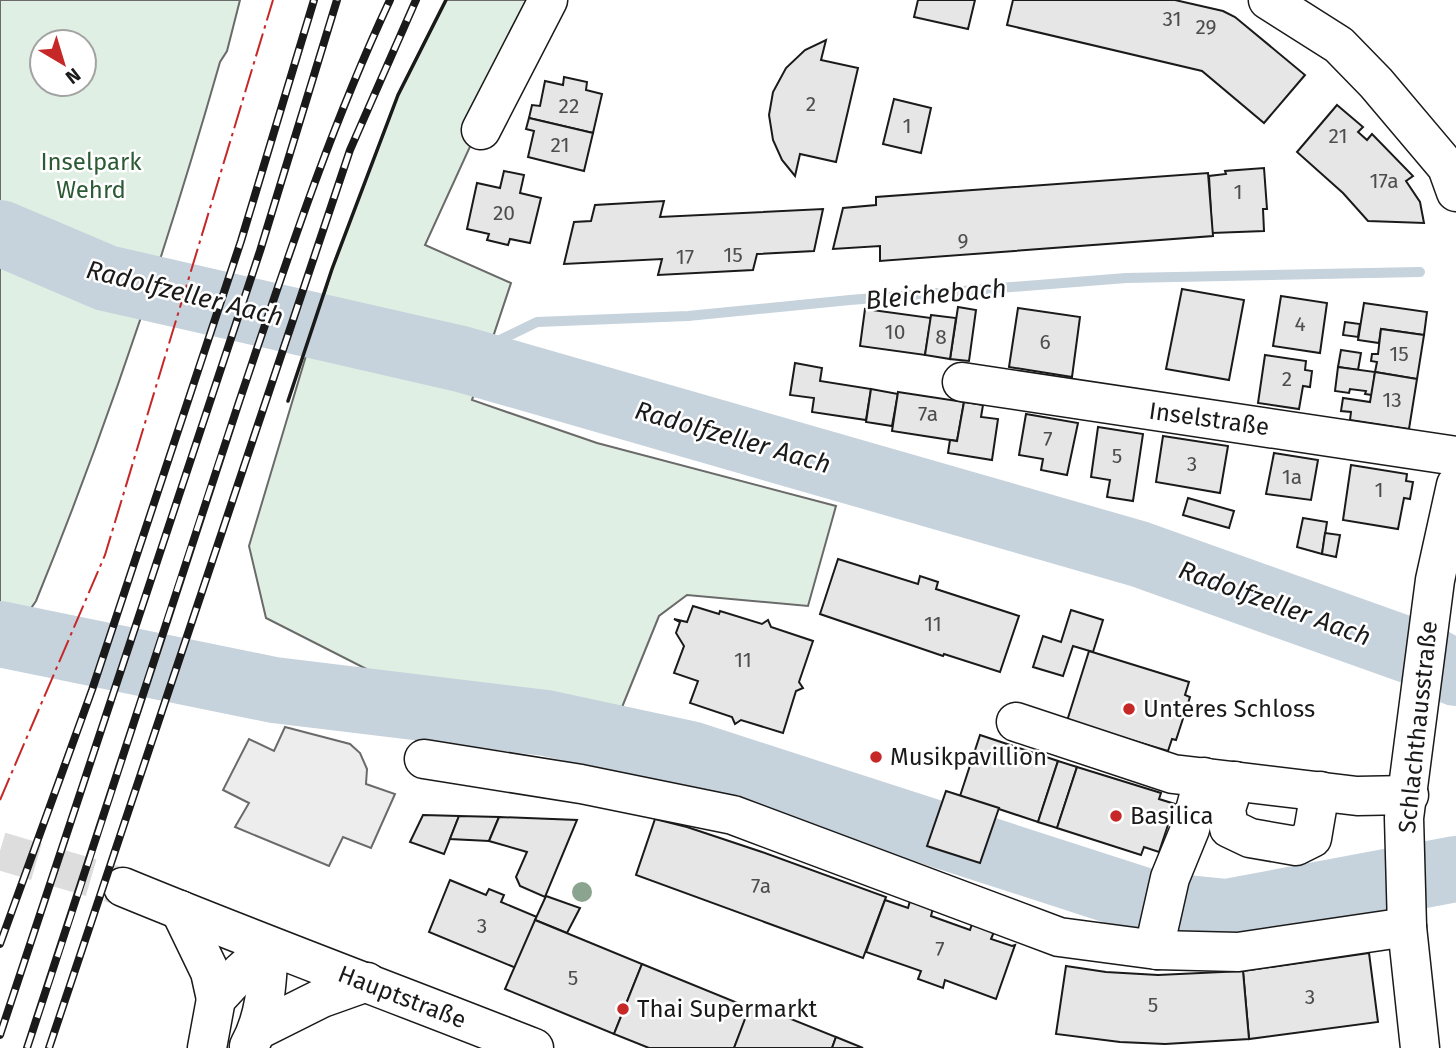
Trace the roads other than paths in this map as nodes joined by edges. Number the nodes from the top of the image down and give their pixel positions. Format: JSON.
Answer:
{"nodes":[{"id":1,"x":548,"y":0,"type":"edge"},
{"id":2,"x":1268,"y":0,"type":"edge"},
{"id":3,"x":481,"y":130,"type":"dead end"},
{"id":4,"x":1456,"y":192,"type":"edge"},
{"id":5,"x":962,"y":382,"type":"dead end"},
{"id":6,"x":1456,"y":456,"type":"edge"},
{"id":7,"x":1456,"y":485,"type":"edge"},
{"id":8,"x":1451,"y":535,"type":"edge"},
{"id":9,"x":1016,"y":722,"type":"dead end"},
{"id":10,"x":424,"y":759,"type":"dead end"},
{"id":11,"x":1219,"y":779,"type":"junction"},
{"id":12,"x":1320,"y":791,"type":"junction"},
{"id":13,"x":1407,"y":806,"type":"junction"},
{"id":14,"x":123,"y":887,"type":"tunnel mouth"},
{"id":15,"x":180,"y":910,"type":"junction"},
{"id":16,"x":1406,"y":915,"type":"junction"},
{"id":17,"x":1158,"y":940,"type":"junction"},
{"id":18,"x":269,"y":947,"type":"junction"},
{"id":19,"x":367,"y":982,"type":"junction"},
{"id":20,"x":216,"y":999,"type":"junction"},
{"id":21,"x":253,"y":1039,"type":"edge"},
{"id":22,"x":207,"y":1048,"type":"edge"},
{"id":23,"x":534,"y":1048,"type":"edge"},
{"id":24,"x":1420,"y":1048,"type":"edge"}],
"edges":[{"from":1,"to":3,"type":"street"},
{"from":2,"to":4,"type":"street"},
{"from":5,"to":6,"type":"street","name":"Inselstraße"},
{"from":7,"to":8,"type":"street","name":"Schlachthausstraße"},
{"from":8,"to":13,"type":"street","name":"Schlachthausstraße"},
{"from":9,"to":11,"type":"street"},
{"from":10,"to":17,"type":"street"},
{"from":11,"to":12,"type":"street"},
{"from":11,"to":12,"type":"street"},
{"from":11,"to":17,"type":"street"},
{"from":12,"to":13,"type":"street"},
{"from":13,"to":16,"type":"street","name":"Schlachthausstraße"},
{"from":14,"to":15,"type":"street","name":"Hauptstraße"},
{"from":15,"to":18,"type":"street","name":"Hauptstraße"},
{"from":15,"to":20,"type":"street"},
{"from":16,"to":17,"type":"street"},
{"from":16,"to":24,"type":"street","name":"Schlachthausstraße"},
{"from":18,"to":19,"type":"street","name":"Hauptstraße"},
{"from":18,"to":20,"type":"street"},
{"from":18,"to":21,"type":"street"},
{"from":19,"to":21,"type":"street"},
{"from":19,"to":23,"type":"street","name":"Hauptstraße"},
{"from":20,"to":22,"type":"street"}]}
